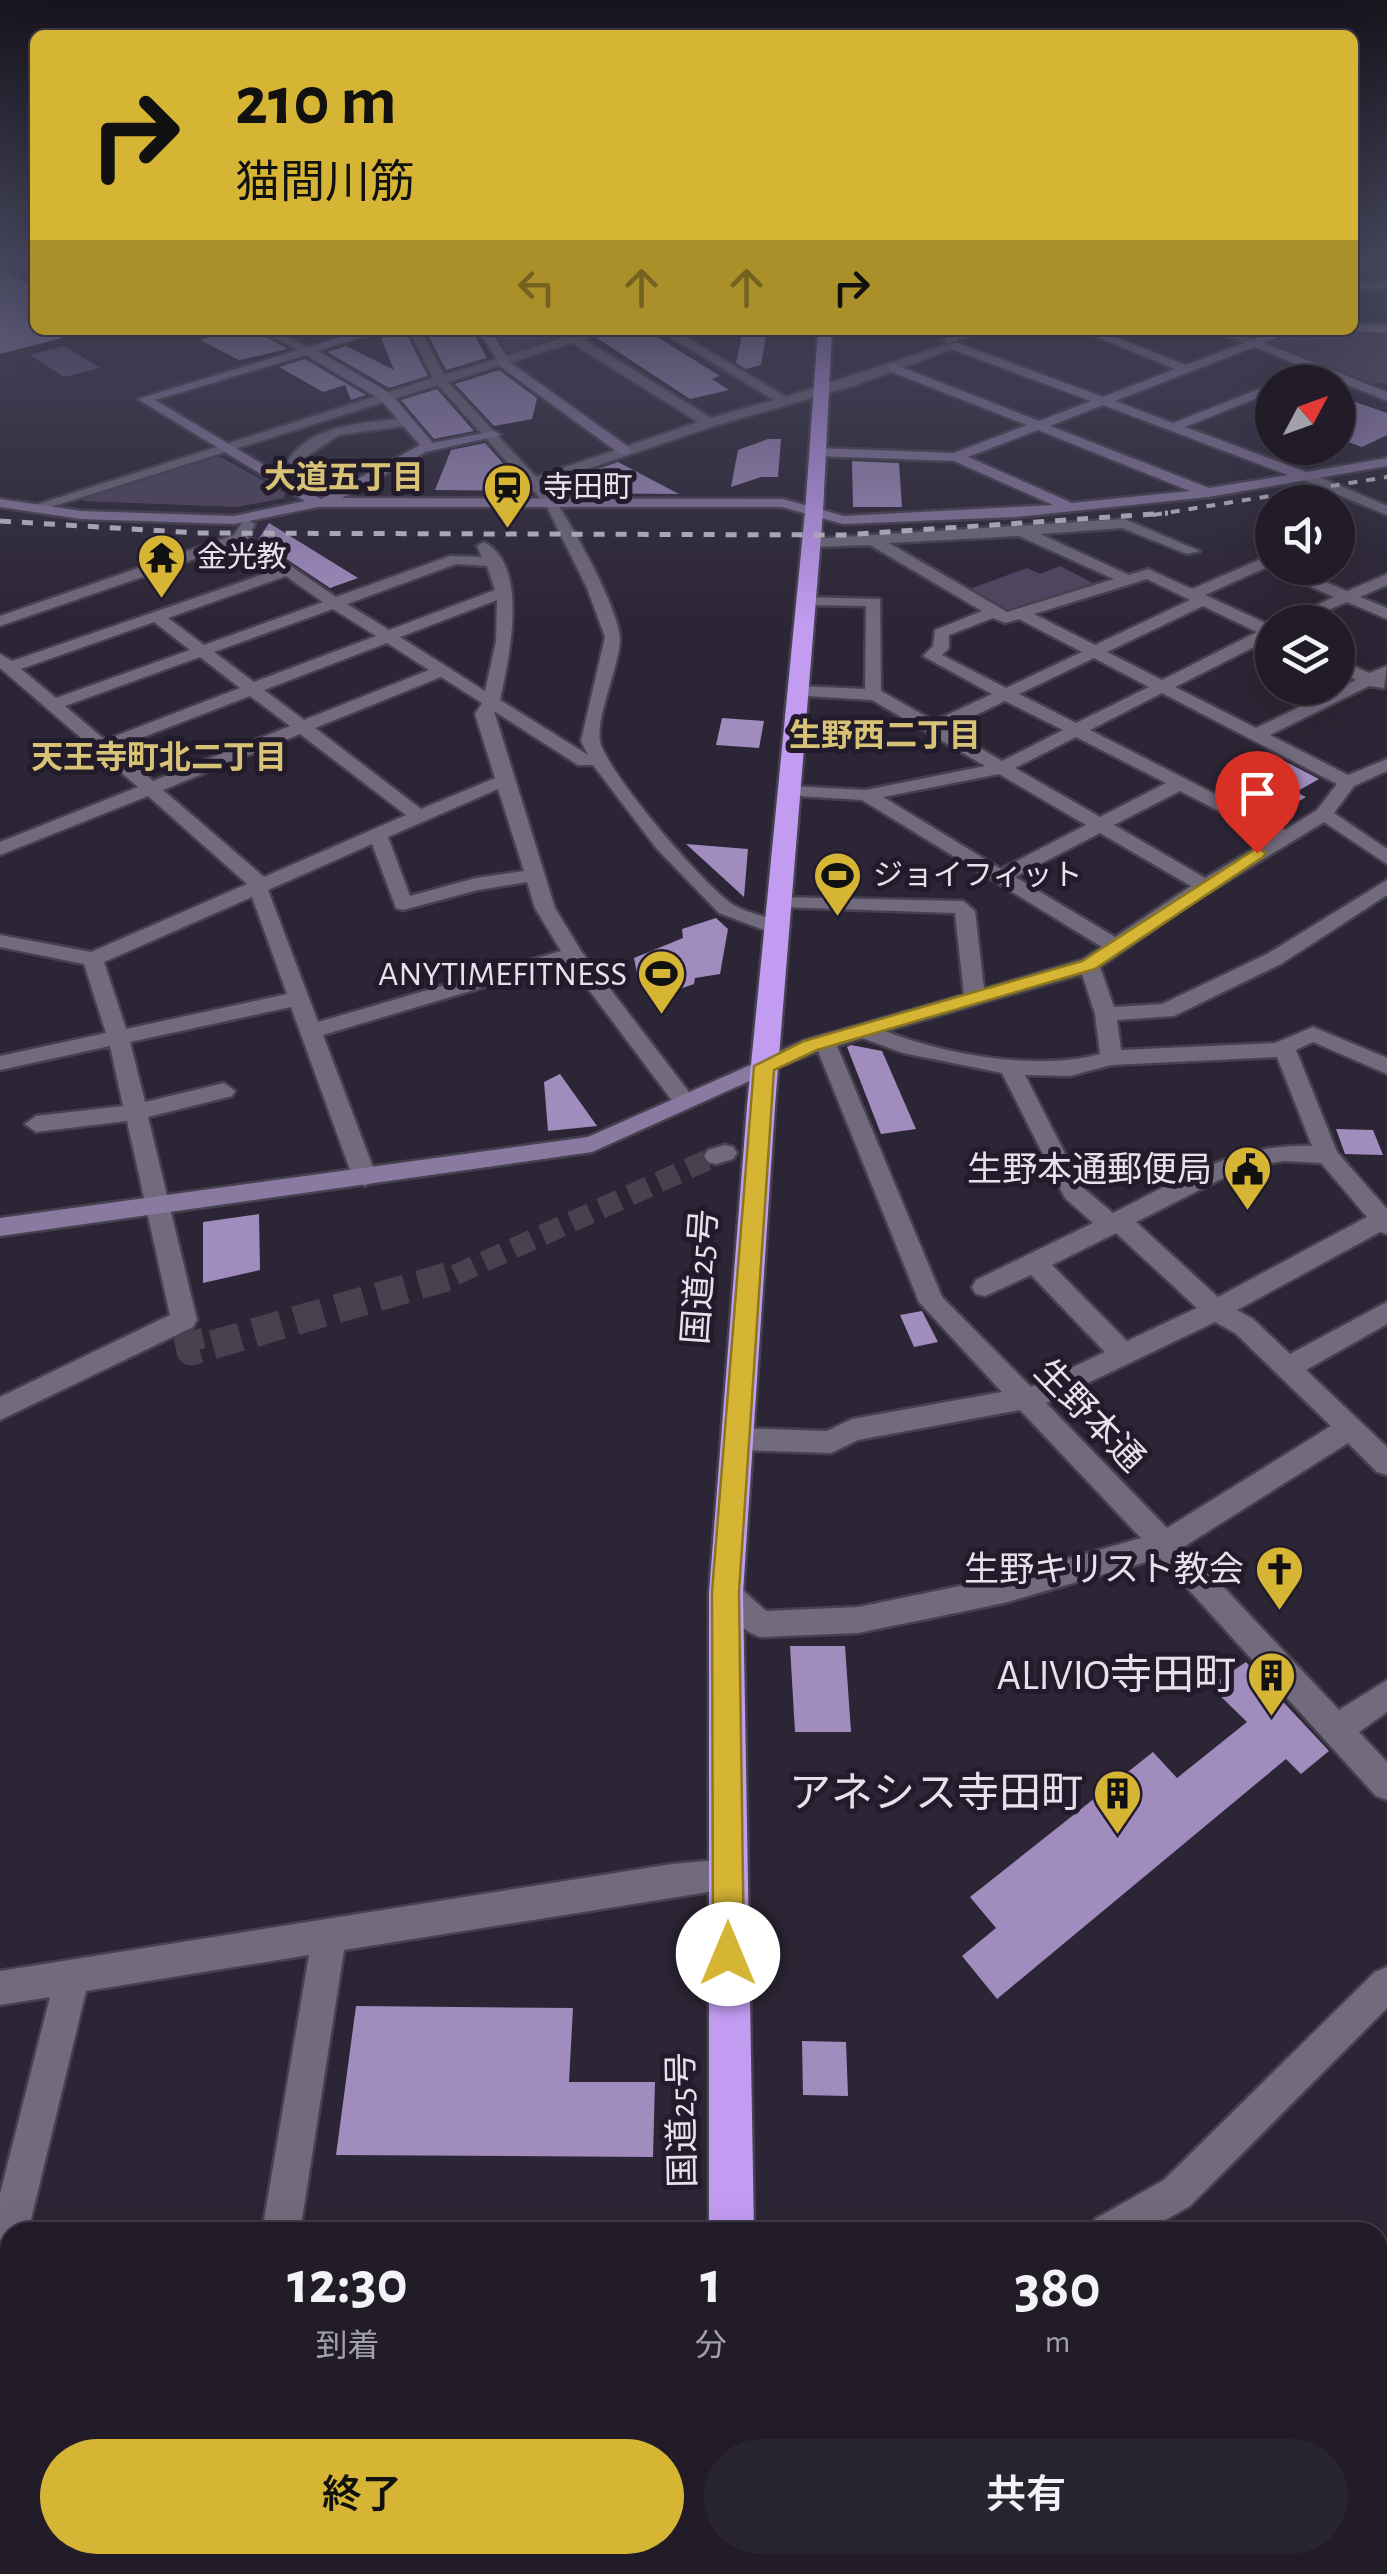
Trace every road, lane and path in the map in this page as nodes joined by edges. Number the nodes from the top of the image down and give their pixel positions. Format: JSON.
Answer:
{"nodes":[{"id":1,"x":199,"y":383,"type":"edge"},
{"id":2,"x":363,"y":383,"type":"edge"},
{"id":3,"x":430,"y":383,"type":"edge"},
{"id":4,"x":443,"y":383,"type":"edge"},
{"id":5,"x":533,"y":383,"type":"edge"},
{"id":6,"x":647,"y":383,"type":"edge"},
{"id":7,"x":754,"y":383,"type":"edge"},
{"id":8,"x":822,"y":383,"type":"edge"},
{"id":9,"x":846,"y":383,"type":"edge"},
{"id":10,"x":930,"y":383,"type":"edge"},
{"id":11,"x":1056,"y":383,"type":"edge"},
{"id":12,"x":1144,"y":383,"type":"edge"},
{"id":13,"x":1357,"y":383,"type":"edge"},
{"id":14,"x":821,"y":391,"type":"junction"},
{"id":15,"x":1384,"y":393,"type":"edge"},
{"id":16,"x":1255,"y":395,"type":"edge"},
{"id":17,"x":386,"y":397,"type":"junction"},
{"id":18,"x":782,"y":400,"type":"junction"},
{"id":19,"x":1100,"y":400,"type":"junction"},
{"id":20,"x":407,"y":422,"type":"junction"},
{"id":21,"x":709,"y":422,"type":"junction"},
{"id":22,"x":1036,"y":426,"type":"junction"},
{"id":23,"x":1174,"y":427,"type":"junction"},
{"id":24,"x":494,"y":435,"type":"junction"},
{"id":25,"x":429,"y":447,"type":"junction"},
{"id":26,"x":222,"y":448,"type":"junction"},
{"id":27,"x":625,"y":452,"type":"junction"},
{"id":28,"x":818,"y":452,"type":"junction"},
{"id":29,"x":956,"y":457,"type":"junction"},
{"id":30,"x":1387,"y":462,"type":"edge"},
{"id":31,"x":1310,"y":478,"type":"junction"},
{"id":32,"x":278,"y":480,"type":"junction"},
{"id":33,"x":536,"y":482,"type":"junction"},
{"id":34,"x":1208,"y":493,"type":"junction"},
{"id":35,"x":321,"y":502,"type":"junction"},
{"id":36,"x":552,"y":503,"type":"junction"},
{"id":37,"x":1,"y":505,"type":"edge"},
{"id":38,"x":1074,"y":508,"type":"junction"},
{"id":39,"x":30,"y":509,"type":"junction"},
{"id":40,"x":1387,"y":511,"type":"edge"},
{"id":41,"x":252,"y":518,"type":"junction"},
{"id":42,"x":813,"y":528,"type":"junction"},
{"id":43,"x":1021,"y":531,"type":"junction"},
{"id":44,"x":240,"y":538,"type":"junction"},
{"id":45,"x":873,"y":540,"type":"junction"},
{"id":46,"x":1175,"y":559,"type":"junction"},
{"id":47,"x":1255,"y":568,"type":"edge"},
{"id":48,"x":286,"y":572,"type":"junction"},
{"id":49,"x":1126,"y":579,"type":"junction"},
{"id":50,"x":1387,"y":579,"type":"edge"},
{"id":51,"x":1322,"y":585,"type":"edge"},
{"id":52,"x":506,"y":591,"type":"junction"},
{"id":53,"x":1346,"y":595,"type":"junction"},
{"id":54,"x":1197,"y":597,"type":"junction"},
{"id":55,"x":806,"y":600,"type":"junction"},
{"id":56,"x":335,"y":603,"type":"junction"},
{"id":57,"x":1325,"y":605,"type":"edge"},
{"id":58,"x":994,"y":612,"type":"junction"},
{"id":59,"x":1387,"y":614,"type":"edge"},
{"id":60,"x":4,"y":615,"type":"edge"},
{"id":61,"x":1023,"y":615,"type":"junction"},
{"id":62,"x":156,"y":616,"type":"junction"},
{"id":63,"x":1255,"y":624,"type":"edge"},
{"id":64,"x":386,"y":636,"type":"junction"},
{"id":65,"x":1255,"y":641,"type":"edge"},
{"id":66,"x":200,"y":650,"type":"junction"},
{"id":67,"x":1096,"y":651,"type":"junction"},
{"id":68,"x":5,"y":663,"type":"edge"},
{"id":69,"x":1387,"y":671,"type":"edge"},
{"id":70,"x":442,"y":672,"type":"junction"},
{"id":71,"x":1355,"y":673,"type":"edge"},
{"id":72,"x":1369,"y":680,"type":"junction"},
{"id":73,"x":1165,"y":686,"type":"junction"},
{"id":74,"x":251,"y":688,"type":"junction"},
{"id":75,"x":1387,"y":689,"type":"edge"},
{"id":76,"x":797,"y":692,"type":"junction"},
{"id":77,"x":874,"y":694,"type":"junction"},
{"id":78,"x":1004,"y":694,"type":"junction"},
{"id":79,"x":491,"y":702,"type":"junction"},
{"id":80,"x":53,"y":705,"type":"junction"},
{"id":81,"x":304,"y":727,"type":"junction"},
{"id":82,"x":934,"y":728,"type":"junction"},
{"id":83,"x":1076,"y":732,"type":"junction"},
{"id":84,"x":1258,"y":734,"type":"junction"},
{"id":85,"x":102,"y":746,"type":"junction"},
{"id":86,"x":598,"y":759,"type":"junction"},
{"id":87,"x":1387,"y":764,"type":"edge"},
{"id":88,"x":1002,"y":768,"type":"junction"},
{"id":89,"x":1348,"y":782,"type":"junction"},
{"id":90,"x":505,"y":783,"type":"junction"},
{"id":91,"x":1180,"y":784,"type":"junction"},
{"id":92,"x":152,"y":788,"type":"junction"},
{"id":93,"x":789,"y":791,"type":"junction"},
{"id":94,"x":866,"y":796,"type":"junction"},
{"id":95,"x":1324,"y":814,"type":"junction"},
{"id":96,"x":419,"y":816,"type":"junction"},
{"id":97,"x":1101,"y":826,"type":"junction"},
{"id":98,"x":378,"y":834,"type":"junction"},
{"id":99,"x":1283,"y":836,"type":"junction"},
{"id":100,"x":0,"y":849,"type":"edge"},
{"id":101,"x":1387,"y":858,"type":"edge"},
{"id":102,"x":533,"y":875,"type":"junction"},
{"id":103,"x":1000,"y":878,"type":"junction"},
{"id":104,"x":1205,"y":886,"type":"junction"},
{"id":105,"x":1387,"y":886,"type":"edge"},
{"id":106,"x":260,"y":888,"type":"junction"},
{"id":107,"x":778,"y":915,"type":"junction"},
{"id":108,"x":0,"y":941,"type":"edge"},
{"id":109,"x":1116,"y":946,"type":"junction"},
{"id":110,"x":573,"y":954,"type":"junction"},
{"id":111,"x":92,"y":959,"type":"junction"},
{"id":112,"x":1089,"y":965,"type":"junction"},
{"id":113,"x":301,"y":998,"type":"junction"},
{"id":114,"x":975,"y":1000,"type":"junction"},
{"id":115,"x":1106,"y":1014,"type":"junction"},
{"id":116,"x":313,"y":1031,"type":"junction"},
{"id":117,"x":866,"y":1032,"type":"junction"},
{"id":118,"x":119,"y":1040,"type":"junction"},
{"id":119,"x":826,"y":1042,"type":"junction"},
{"id":120,"x":1284,"y":1047,"type":"junction"},
{"id":121,"x":1112,"y":1058,"type":"junction"},
{"id":122,"x":0,"y":1062,"type":"edge"},
{"id":123,"x":764,"y":1066,"type":"junction"},
{"id":124,"x":1010,"y":1067,"type":"junction"},
{"id":125,"x":1387,"y":1067,"type":"edge"},
{"id":126,"x":224,"y":1091,"type":"dead end"},
{"id":127,"x":684,"y":1102,"type":"junction"},
{"id":128,"x":136,"y":1112,"type":"junction"},
{"id":129,"x":36,"y":1124,"type":"dead end"},
{"id":130,"x":1327,"y":1154,"type":"junction"},
{"id":131,"x":364,"y":1178,"type":"junction"},
{"id":132,"x":156,"y":1206,"type":"junction"},
{"id":133,"x":1385,"y":1222,"type":"edge"},
{"id":134,"x":1116,"y":1224,"type":"junction"},
{"id":135,"x":0,"y":1227,"type":"edge"},
{"id":136,"x":1035,"y":1263,"type":"junction"},
{"id":137,"x":986,"y":1287,"type":"dead end"},
{"id":138,"x":1216,"y":1310,"type":"junction"},
{"id":139,"x":1387,"y":1312,"type":"edge"},
{"id":140,"x":1122,"y":1353,"type":"junction"},
{"id":141,"x":1287,"y":1368,"type":"junction"},
{"id":142,"x":1026,"y":1398,"type":"junction"},
{"id":143,"x":0,"y":1409,"type":"edge"},
{"id":144,"x":1350,"y":1428,"type":"junction"},
{"id":145,"x":737,"y":1438,"type":"junction"},
{"id":146,"x":1387,"y":1464,"type":"edge"},
{"id":147,"x":1165,"y":1544,"type":"junction"},
{"id":148,"x":726,"y":1592,"type":"junction"},
{"id":149,"x":1387,"y":1694,"type":"edge"},
{"id":150,"x":1336,"y":1730,"type":"junction"},
{"id":151,"x":1387,"y":1785,"type":"edge"},
{"id":152,"x":728,"y":1875,"type":"junction"},
{"id":153,"x":329,"y":1934,"type":"junction"},
{"id":154,"x":73,"y":1976,"type":"junction"},
{"id":155,"x":1387,"y":1984,"type":"edge"},
{"id":156,"x":0,"y":1988,"type":"edge"},
{"id":157,"x":12,"y":2222,"type":"edge"},
{"id":158,"x":283,"y":2222,"type":"edge"},
{"id":159,"x":732,"y":2222,"type":"edge"},
{"id":160,"x":1126,"y":2222,"type":"edge"}],
"edges":[{"from":1,"to":26,"type":"street"},
{"from":2,"to":17,"type":"street"},
{"from":3,"to":17,"type":"street"},
{"from":4,"to":24,"type":"street"},
{"from":5,"to":27,"type":"street"},
{"from":6,"to":21,"type":"street"},
{"from":7,"to":18,"type":"street"},
{"from":8,"to":14,"type":"highway","name":"国道25号"},
{"from":9,"to":14,"type":"street"},
{"from":10,"to":22,"type":"street"},
{"from":11,"to":19,"type":"street"},
{"from":12,"to":19,"type":"street"},
{"from":13,"to":15,"type":"street"},
{"from":14,"to":18,"type":"street"},
{"from":14,"to":28,"type":"highway","name":"国道25号"},
{"from":16,"to":23,"type":"street"},
{"from":17,"to":20,"type":"street"},
{"from":17,"to":26,"type":"street"},
{"from":18,"to":21,"type":"street"},
{"from":19,"to":22,"type":"street"},
{"from":19,"to":23,"type":"street"},
{"from":20,"to":25,"type":"street"},
{"from":20,"to":32,"type":"street"},
{"from":21,"to":27,"type":"street"},
{"from":22,"to":29,"type":"street"},
{"from":22,"to":34,"type":"street"},
{"from":23,"to":31,"type":"street"},
{"from":24,"to":25,"type":"street"},
{"from":24,"to":33,"type":"street"},
{"from":25,"to":35,"type":"street"},
{"from":26,"to":32,"type":"street"},
{"from":26,"to":39,"type":"street"},
{"from":27,"to":33,"type":"street"},
{"from":28,"to":29,"type":"street"},
{"from":28,"to":42,"type":"highway","name":"国道25号"},
{"from":29,"to":38,"type":"street"},
{"from":30,"to":31,"type":"street"},
{"from":31,"to":34,"type":"street"},
{"from":31,"to":40,"type":"street"},
{"from":32,"to":35,"type":"street"},
{"from":33,"to":36,"type":"street"},
{"from":34,"to":38,"type":"street"},
{"from":35,"to":36,"type":"street"},
{"from":35,"to":41,"type":"street"},
{"from":36,"to":42,"type":"street"},
{"from":36,"to":86,"type":"street"},
{"from":37,"to":39,"type":"street"},
{"from":38,"to":42,"type":"street"},
{"from":39,"to":41,"type":"street"},
{"from":41,"to":44,"type":"street"},
{"from":42,"to":45,"type":"street"},
{"from":42,"to":55,"type":"highway","name":"国道25号"},
{"from":43,"to":45,"type":"street"},
{"from":43,"to":46,"type":"street"},
{"from":43,"to":49,"type":"street"},
{"from":44,"to":48,"type":"street"},
{"from":44,"to":60,"type":"street"},
{"from":45,"to":58,"type":"street"},
{"from":46,"to":49,"type":"street"},
{"from":46,"to":54,"type":"street"},
{"from":47,"to":54,"type":"street"},
{"from":48,"to":56,"type":"street"},
{"from":48,"to":62,"type":"street"},
{"from":49,"to":61,"type":"street"},
{"from":50,"to":53,"type":"street"},
{"from":51,"to":53,"type":"street"},
{"from":52,"to":56,"type":"street"},
{"from":52,"to":64,"type":"street"},
{"from":52,"to":79,"type":"street"},
{"from":53,"to":57,"type":"street"},
{"from":53,"to":59,"type":"street"},
{"from":54,"to":63,"type":"street"},
{"from":54,"to":67,"type":"street"},
{"from":55,"to":76,"type":"highway","name":"国道25号"},
{"from":55,"to":77,"type":"street"},
{"from":56,"to":64,"type":"street"},
{"from":56,"to":66,"type":"street"},
{"from":58,"to":61,"type":"street"},
{"from":58,"to":78,"type":"street"},
{"from":61,"to":67,"type":"street"},
{"from":62,"to":66,"type":"street"},
{"from":62,"to":68,"type":"street"},
{"from":64,"to":70,"type":"street"},
{"from":64,"to":74,"type":"street"},
{"from":65,"to":73,"type":"street"},
{"from":66,"to":74,"type":"street"},
{"from":66,"to":80,"type":"street"},
{"from":67,"to":73,"type":"street"},
{"from":67,"to":78,"type":"street"},
{"from":68,"to":80,"type":"street"},
{"from":69,"to":72,"type":"street"},
{"from":70,"to":79,"type":"street"},
{"from":70,"to":81,"type":"street"},
{"from":71,"to":72,"type":"street"},
{"from":72,"to":75,"type":"street"},
{"from":72,"to":84,"type":"street"},
{"from":73,"to":83,"type":"street"},
{"from":73,"to":84,"type":"street"},
{"from":74,"to":81,"type":"street"},
{"from":74,"to":85,"type":"street"},
{"from":76,"to":77,"type":"street"},
{"from":76,"to":93,"type":"highway","name":"国道25号"},
{"from":77,"to":82,"type":"street"},
{"from":78,"to":82,"type":"street"},
{"from":78,"to":83,"type":"street"},
{"from":79,"to":86,"type":"street"},
{"from":79,"to":90,"type":"street"},
{"from":80,"to":85,"type":"street"},
{"from":81,"to":92,"type":"street"},
{"from":81,"to":96,"type":"street"},
{"from":82,"to":88,"type":"street"},
{"from":83,"to":88,"type":"street"},
{"from":83,"to":91,"type":"street"},
{"from":84,"to":89,"type":"street"},
{"from":85,"to":92,"type":"street"},
{"from":86,"to":107,"type":"street"},
{"from":87,"to":89,"type":"street"},
{"from":88,"to":94,"type":"street"},
{"from":88,"to":97,"type":"street"},
{"from":89,"to":95,"type":"street"},
{"from":90,"to":96,"type":"street"},
{"from":90,"to":102,"type":"street"},
{"from":91,"to":97,"type":"street"},
{"from":91,"to":99,"type":"street"},
{"from":92,"to":100,"type":"street"},
{"from":92,"to":106,"type":"street"},
{"from":93,"to":94,"type":"street"},
{"from":93,"to":107,"type":"highway","name":"国道25号"},
{"from":94,"to":103,"type":"street"},
{"from":95,"to":99,"type":"street"},
{"from":95,"to":101,"type":"street"},
{"from":96,"to":98,"type":"street"},
{"from":97,"to":103,"type":"street"},
{"from":97,"to":104,"type":"street"},
{"from":98,"to":102,"type":"street"},
{"from":98,"to":106,"type":"street"},
{"from":99,"to":104,"type":"street"},
{"from":102,"to":110,"type":"street"},
{"from":103,"to":109,"type":"street"},
{"from":104,"to":109,"type":"street"},
{"from":105,"to":115,"type":"street"},
{"from":106,"to":111,"type":"street"},
{"from":106,"to":113,"type":"street"},
{"from":107,"to":114,"type":"street"},
{"from":107,"to":123,"type":"highway","name":"国道25号"},
{"from":108,"to":111,"type":"street"},
{"from":109,"to":112,"type":"street"},
{"from":110,"to":116,"type":"street"},
{"from":110,"to":127,"type":"street"},
{"from":111,"to":118,"type":"street"},
{"from":112,"to":114,"type":"street"},
{"from":112,"to":115,"type":"street"},
{"from":113,"to":116,"type":"street"},
{"from":113,"to":118,"type":"street"},
{"from":114,"to":117,"type":"street"},
{"from":115,"to":121,"type":"street"},
{"from":116,"to":131,"type":"street"},
{"from":117,"to":119,"type":"street"},
{"from":117,"to":124,"type":"street"},
{"from":118,"to":122,"type":"street"},
{"from":118,"to":128,"type":"street"},
{"from":119,"to":123,"type":"street"},
{"from":119,"to":142,"type":"street","name":"生野本通"},
{"from":120,"to":121,"type":"street"},
{"from":120,"to":125,"type":"street"},
{"from":120,"to":130,"type":"street"},
{"from":121,"to":124,"type":"street"},
{"from":123,"to":127,"type":"street"},
{"from":123,"to":145,"type":"highway","name":"国道25号"},
{"from":124,"to":134,"type":"street"},
{"from":126,"to":128,"type":"street"},
{"from":127,"to":131,"type":"street"},
{"from":128,"to":129,"type":"street"},
{"from":128,"to":132,"type":"street"},
{"from":130,"to":133,"type":"street"},
{"from":130,"to":134,"type":"street"},
{"from":131,"to":132,"type":"street"},
{"from":132,"to":135,"type":"street"},
{"from":132,"to":143,"type":"street"},
{"from":133,"to":138,"type":"street"},
{"from":134,"to":136,"type":"street"},
{"from":134,"to":138,"type":"street"},
{"from":136,"to":137,"type":"street"},
{"from":136,"to":140,"type":"street"},
{"from":138,"to":140,"type":"street"},
{"from":138,"to":141,"type":"street"},
{"from":139,"to":141,"type":"street"},
{"from":140,"to":142,"type":"street"},
{"from":141,"to":144,"type":"street"},
{"from":142,"to":145,"type":"street"},
{"from":142,"to":147,"type":"street","name":"生野本通"},
{"from":144,"to":146,"type":"street"},
{"from":144,"to":147,"type":"street"},
{"from":145,"to":148,"type":"highway","name":"国道25号"},
{"from":147,"to":148,"type":"street"},
{"from":147,"to":150,"type":"street","name":"生野本通"},
{"from":148,"to":152,"type":"highway","name":"国道25号"},
{"from":149,"to":150,"type":"street"},
{"from":150,"to":151,"type":"street","name":"生野本通"},
{"from":152,"to":153,"type":"street"},
{"from":152,"to":159,"type":"highway","name":"国道25号"},
{"from":153,"to":154,"type":"street"},
{"from":153,"to":158,"type":"street"},
{"from":154,"to":156,"type":"street"},
{"from":154,"to":157,"type":"street"},
{"from":155,"to":160,"type":"street"}]}
